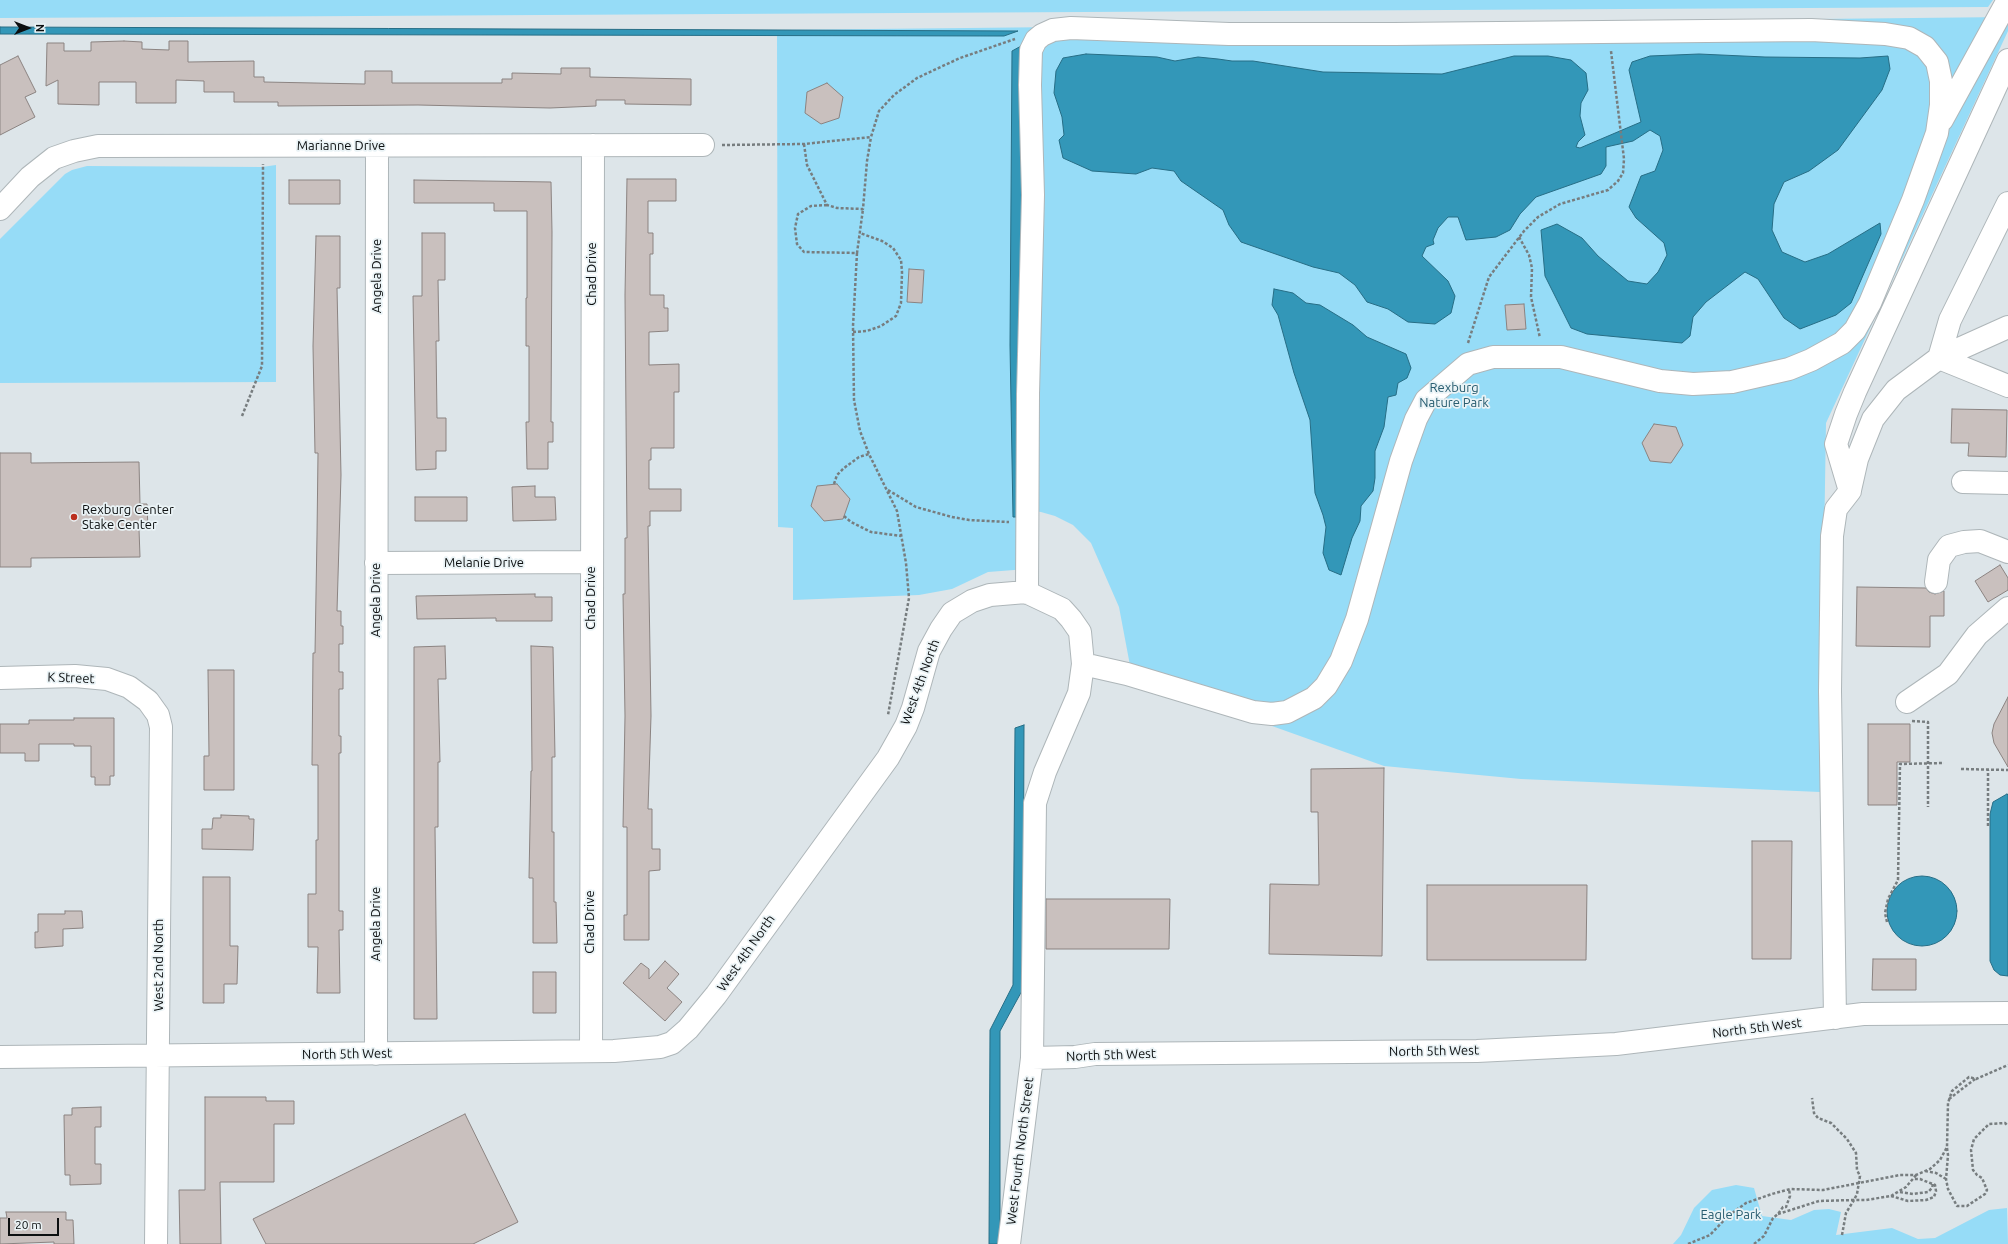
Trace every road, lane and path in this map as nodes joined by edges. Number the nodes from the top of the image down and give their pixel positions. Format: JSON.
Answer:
{"nodes":[{"id":1,"x":2008,"y":0,"type":"edge"},
{"id":2,"x":1613,"y":32,"type":"junction"},
{"id":3,"x":1017,"y":38,"type":"dead end"},
{"id":4,"x":2008,"y":60,"type":"edge"},
{"id":5,"x":1938,"y":127,"type":"junction"},
{"id":6,"x":871,"y":137,"type":"junction"},
{"id":7,"x":804,"y":144,"type":"junction"},
{"id":8,"x":593,"y":145,"type":"junction"},
{"id":9,"x":703,"y":145,"type":"joint"},
{"id":10,"x":377,"y":146,"type":"junction"},
{"id":11,"x":264,"y":163,"type":"dead end"},
{"id":12,"x":2008,"y":203,"type":"edge"},
{"id":13,"x":827,"y":205,"type":"junction"},
{"id":14,"x":0,"y":209,"type":"edge"},
{"id":15,"x":863,"y":209,"type":"junction"},
{"id":16,"x":860,"y":233,"type":"junction"},
{"id":17,"x":1519,"y":237,"type":"junction"},
{"id":18,"x":857,"y":253,"type":"junction"},
{"id":19,"x":2005,"y":326,"type":"edge"},
{"id":20,"x":853,"y":332,"type":"junction"},
{"id":21,"x":1543,"y":357,"type":"junction"},
{"id":22,"x":1939,"y":358,"type":"junction"},
{"id":23,"x":1464,"y":368,"type":"junction"},
{"id":24,"x":2008,"y":386,"type":"edge"},
{"id":25,"x":242,"y":416,"type":"dead end"},
{"id":26,"x":869,"y":454,"type":"junction"},
{"id":27,"x":1963,"y":482,"type":"dead end"},
{"id":28,"x":2008,"y":483,"type":"edge"},
{"id":29,"x":834,"y":484,"type":"dead end"},
{"id":30,"x":887,"y":490,"type":"junction"},
{"id":31,"x":1850,"y":491,"type":"junction"},
{"id":32,"x":844,"y":516,"type":"dead end"},
{"id":33,"x":1027,"y":522,"type":"junction"},
{"id":34,"x":901,"y":536,"type":"junction"},
{"id":35,"x":2008,"y":552,"type":"edge"},
{"id":36,"x":591,"y":562,"type":"junction"},
{"id":37,"x":376,"y":563,"type":"junction"},
{"id":38,"x":1936,"y":582,"type":"dead end"},
{"id":39,"x":1026,"y":593,"type":"junction"},
{"id":40,"x":2008,"y":608,"type":"edge"},
{"id":41,"x":1083,"y":664,"type":"junction"},
{"id":42,"x":0,"y":678,"type":"edge"},
{"id":43,"x":139,"y":695,"type":"joint"},
{"id":44,"x":1910,"y":712,"type":"joint"},
{"id":45,"x":887,"y":719,"type":"dead end"},
{"id":46,"x":1927,"y":763,"type":"junction"},
{"id":47,"x":1944,"y":763,"type":"dead end"},
{"id":48,"x":1961,"y":769,"type":"dead end"},
{"id":49,"x":1988,"y":770,"type":"junction"},
{"id":50,"x":2008,"y":770,"type":"edge"},
{"id":51,"x":1928,"y":807,"type":"dead end"},
{"id":52,"x":1988,"y":826,"type":"dead end"},
{"id":53,"x":1887,"y":922,"type":"dead end"},
{"id":54,"x":2008,"y":1013,"type":"edge"},
{"id":55,"x":1835,"y":1018,"type":"junction"},
{"id":56,"x":688,"y":1029,"type":"joint"},
{"id":57,"x":591,"y":1051,"type":"junction"},
{"id":58,"x":376,"y":1054,"type":"junction"},
{"id":59,"x":158,"y":1056,"type":"junction"},
{"id":60,"x":0,"y":1057,"type":"edge"},
{"id":61,"x":1032,"y":1058,"type":"junction"},
{"id":62,"x":2008,"y":1065,"type":"edge"},
{"id":63,"x":1976,"y":1078,"type":"junction"},
{"id":64,"x":1812,"y":1098,"type":"dead end"},
{"id":65,"x":1949,"y":1099,"type":"junction"},
{"id":66,"x":2008,"y":1126,"type":"edge"},
{"id":67,"x":1947,"y":1147,"type":"junction"},
{"id":68,"x":1924,"y":1171,"type":"junction"},
{"id":69,"x":1917,"y":1174,"type":"junction"},
{"id":70,"x":1914,"y":1180,"type":"junction"},
{"id":71,"x":1946,"y":1180,"type":"junction"},
{"id":72,"x":1859,"y":1184,"type":"junction"},
{"id":73,"x":1933,"y":1184,"type":"junction"},
{"id":74,"x":1789,"y":1189,"type":"junction"},
{"id":75,"x":1899,"y":1192,"type":"junction"},
{"id":76,"x":1891,"y":1196,"type":"junction"},
{"id":77,"x":1854,"y":1200,"type":"junction"},
{"id":78,"x":1778,"y":1214,"type":"junction"},
{"id":79,"x":1842,"y":1235,"type":"dead end"},
{"id":80,"x":156,"y":1244,"type":"edge"},
{"id":81,"x":1009,"y":1244,"type":"edge"},
{"id":82,"x":1688,"y":1244,"type":"edge"},
{"id":83,"x":1754,"y":1244,"type":"edge"}],
"edges":[{"from":1,"to":5,"type":"street"},
{"from":2,"to":5,"type":"street"},
{"from":2,"to":17,"type":"path"},
{"from":2,"to":33,"type":"street"},
{"from":3,"to":6,"type":"path"},
{"from":4,"to":31,"type":"street"},
{"from":5,"to":21,"type":"street"},
{"from":6,"to":7,"type":"path"},
{"from":6,"to":15,"type":"path"},
{"from":7,"to":9,"type":"path"},
{"from":7,"to":13,"type":"path"},
{"from":8,"to":9,"type":"street","name":"Marianne Drive"},
{"from":8,"to":10,"type":"street","name":"Marianne Drive"},
{"from":8,"to":36,"type":"street","name":"Chad Drive"},
{"from":10,"to":14,"type":"street","name":"Marianne Drive"},
{"from":10,"to":37,"type":"street","name":"Angela Drive"},
{"from":11,"to":25,"type":"path"},
{"from":12,"to":22,"type":"street"},
{"from":13,"to":15,"type":"path"},
{"from":13,"to":18,"type":"path"},
{"from":15,"to":16,"type":"path"},
{"from":16,"to":18,"type":"path"},
{"from":16,"to":20,"type":"path"},
{"from":17,"to":21,"type":"path"},
{"from":17,"to":23,"type":"path"},
{"from":18,"to":20,"type":"path"},
{"from":19,"to":22,"type":"street"},
{"from":20,"to":26,"type":"path"},
{"from":21,"to":23,"type":"street"},
{"from":22,"to":24,"type":"street"},
{"from":22,"to":31,"type":"street"},
{"from":23,"to":41,"type":"street"},
{"from":26,"to":29,"type":"path"},
{"from":26,"to":30,"type":"path"},
{"from":27,"to":28,"type":"street"},
{"from":30,"to":33,"type":"path"},
{"from":30,"to":34,"type":"path"},
{"from":31,"to":55,"type":"street"},
{"from":32,"to":34,"type":"path"},
{"from":33,"to":39,"type":"street"},
{"from":34,"to":45,"type":"path"},
{"from":35,"to":38,"type":"street"},
{"from":36,"to":37,"type":"street","name":"Melanie Drive"},
{"from":36,"to":57,"type":"street","name":"Chad Drive"},
{"from":37,"to":58,"type":"street","name":"Angela Drive"},
{"from":39,"to":41,"type":"street","name":"West 4th North"},
{"from":39,"to":56,"type":"street","name":"West 4th North"},
{"from":40,"to":44,"type":"street"},
{"from":41,"to":61,"type":"street","name":"West 4th North"},
{"from":42,"to":43,"type":"street","name":"K Street"},
{"from":43,"to":59,"type":"street","name":"West 2nd North"},
{"from":44,"to":46,"type":"path"},
{"from":46,"to":47,"type":"path"},
{"from":46,"to":51,"type":"path"},
{"from":46,"to":53,"type":"path"},
{"from":48,"to":49,"type":"path"},
{"from":49,"to":50,"type":"path"},
{"from":49,"to":52,"type":"path"},
{"from":54,"to":55,"type":"street","name":"North 5th West"},
{"from":55,"to":61,"type":"street","name":"North 5th West"},
{"from":56,"to":57,"type":"street","name":"North 5th West"},
{"from":57,"to":58,"type":"street","name":"North 5th West"},
{"from":58,"to":59,"type":"street","name":"North 5th West"},
{"from":59,"to":60,"type":"street","name":"North 5th West"},
{"from":59,"to":80,"type":"street","name":"West 2nd North"},
{"from":61,"to":81,"type":"street","name":"West Fourth North Street"},
{"from":62,"to":63,"type":"path"},
{"from":63,"to":65,"type":"path"},
{"from":63,"to":65,"type":"path"},
{"from":64,"to":72,"type":"path"},
{"from":65,"to":67,"type":"path"},
{"from":66,"to":71,"type":"path"},
{"from":67,"to":68,"type":"path"},
{"from":67,"to":71,"type":"path"},
{"from":68,"to":69,"type":"path"},
{"from":68,"to":71,"type":"path"},
{"from":69,"to":70,"type":"path"},
{"from":69,"to":72,"type":"path"},
{"from":70,"to":73,"type":"path"},
{"from":70,"to":75,"type":"path"},
{"from":72,"to":74,"type":"path"},
{"from":72,"to":77,"type":"path"},
{"from":73,"to":75,"type":"path"},
{"from":73,"to":76,"type":"path"},
{"from":74,"to":78,"type":"path"},
{"from":74,"to":82,"type":"path"},
{"from":75,"to":76,"type":"path"},
{"from":76,"to":77,"type":"path"},
{"from":77,"to":78,"type":"path"},
{"from":77,"to":79,"type":"path"},
{"from":78,"to":83,"type":"path"}]}
